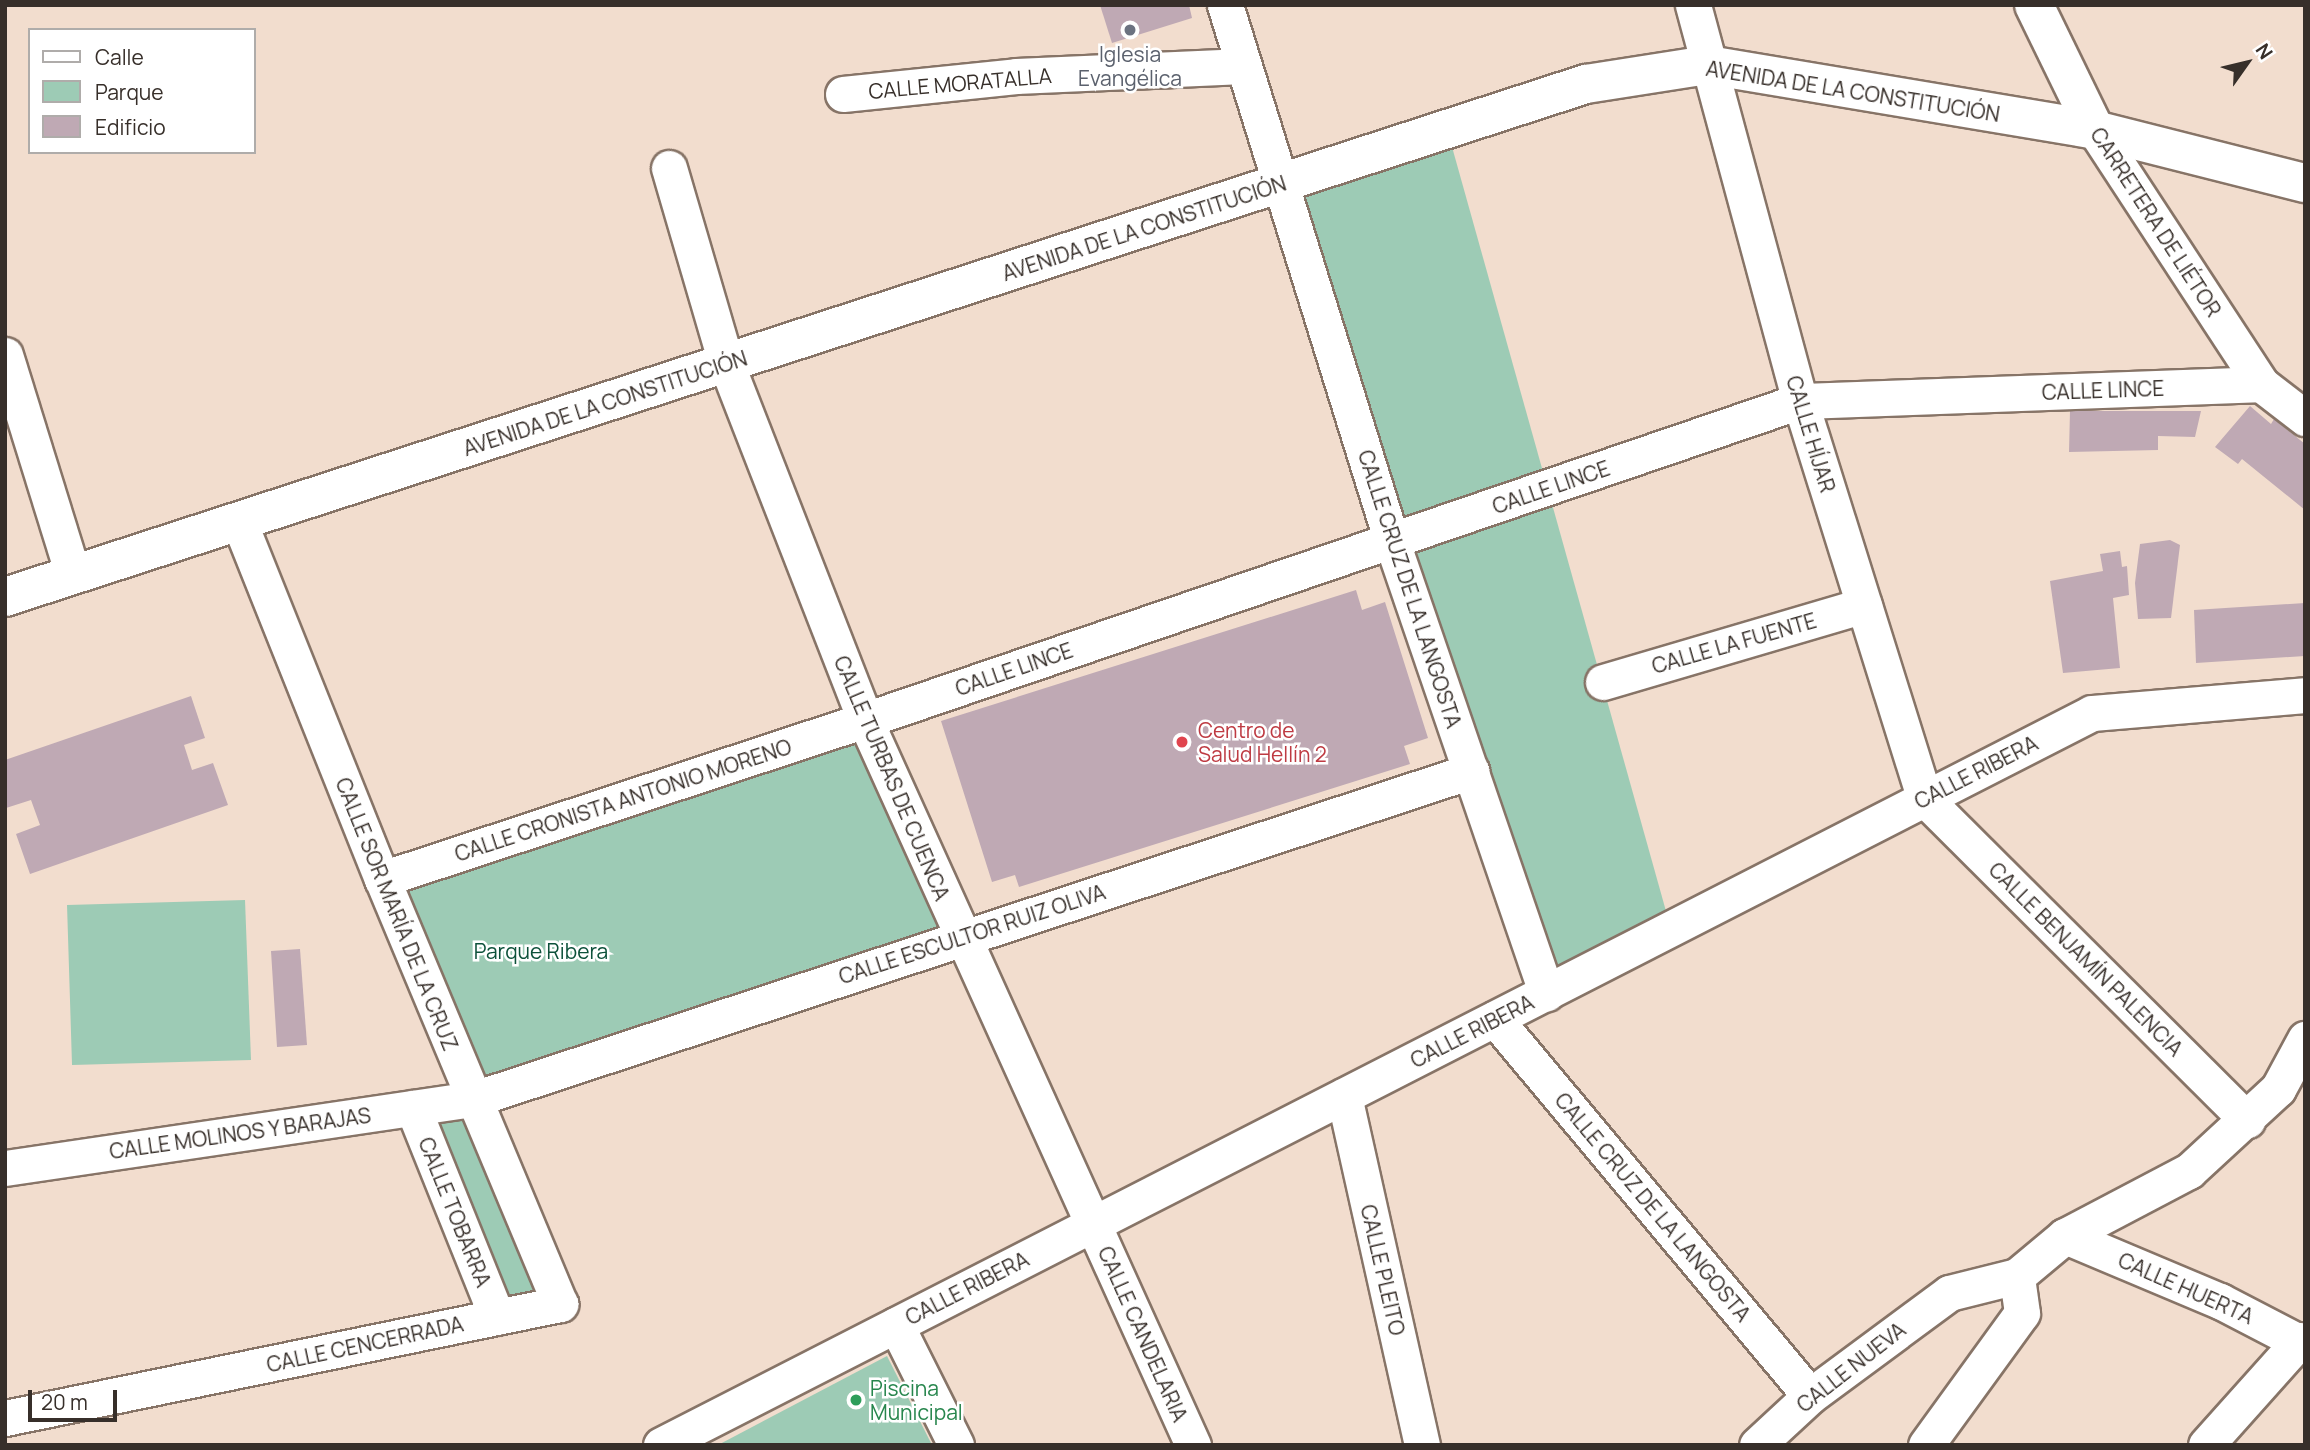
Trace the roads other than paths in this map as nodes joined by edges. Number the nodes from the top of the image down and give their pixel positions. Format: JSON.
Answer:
{"nodes":[{"id":1,"x":1225,"y":5,"type":"edge"},
{"id":2,"x":1693,"y":5,"type":"edge"},
{"id":3,"x":2034,"y":5,"type":"edge"},
{"id":4,"x":1708,"y":65,"type":"junction"},
{"id":5,"x":1244,"y":66,"type":"junction"},
{"id":6,"x":843,"y":94,"type":"dead end"},
{"id":7,"x":2095,"y":130,"type":"junction"},
{"id":8,"x":669,"y":168,"type":"dead end"},
{"id":9,"x":1282,"y":183,"type":"junction"},
{"id":10,"x":2305,"y":183,"type":"edge"},
{"id":11,"x":5,"y":355,"type":"edge"},
{"id":12,"x":726,"y":363,"type":"junction"},
{"id":13,"x":2261,"y":384,"type":"junction"},
{"id":14,"x":1800,"y":401,"type":"junction"},
{"id":15,"x":2305,"y":418,"type":"edge"},
{"id":16,"x":239,"y":522,"type":"junction"},
{"id":17,"x":1392,"y":541,"type":"junction"},
{"id":18,"x":73,"y":575,"type":"junction"},
{"id":19,"x":5,"y":597,"type":"edge"},
{"id":20,"x":1864,"y":605,"type":"junction"},
{"id":21,"x":1603,"y":682,"type":"dead end"},
{"id":22,"x":2305,"y":695,"type":"edge"},
{"id":23,"x":865,"y":720,"type":"junction"},
{"id":24,"x":1471,"y":771,"type":"junction"},
{"id":25,"x":1925,"y":799,"type":"junction"},
{"id":26,"x":382,"y":879,"type":"junction"},
{"id":27,"x":961,"y":937,"type":"junction"},
{"id":28,"x":1546,"y":993,"type":"junction"},
{"id":29,"x":1495,"y":1019,"type":"junction"},
{"id":30,"x":2305,"y":1039,"type":"edge"},
{"id":31,"x":1344,"y":1096,"type":"junction"},
{"id":32,"x":474,"y":1099,"type":"junction"},
{"id":33,"x":413,"y":1108,"type":"junction"},
{"id":34,"x":2247,"y":1120,"type":"junction"},
{"id":35,"x":5,"y":1168,"type":"edge"},
{"id":36,"x":1093,"y":1224,"type":"junction"},
{"id":37,"x":2066,"y":1236,"type":"junction"},
{"id":38,"x":2017,"y":1276,"type":"junction"},
{"id":39,"x":560,"y":1304,"type":"joint"},
{"id":40,"x":497,"y":1317,"type":"junction"},
{"id":41,"x":896,"y":1325,"type":"junction"},
{"id":42,"x":2302,"y":1342,"type":"edge"},
{"id":43,"x":1810,"y":1396,"type":"junction"},
{"id":44,"x":5,"y":1418,"type":"edge"},
{"id":45,"x":677,"y":1440,"type":"edge"},
{"id":46,"x":956,"y":1445,"type":"edge"},
{"id":47,"x":1193,"y":1445,"type":"edge"},
{"id":48,"x":1422,"y":1445,"type":"edge"},
{"id":49,"x":1757,"y":1445,"type":"edge"},
{"id":50,"x":1926,"y":1445,"type":"edge"},
{"id":51,"x":2207,"y":1445,"type":"edge"}],
"edges":[{"from":1,"to":5,"type":"street","name":"CALLE CRUZ DE LA LANGOSTA"},
{"from":2,"to":4,"type":"street","name":"CALLE HÍJAR"},
{"from":3,"to":7,"type":"street","name":"CARRETERA DE LIÉTOR"},
{"from":4,"to":7,"type":"street","name":"AVENIDA DE LA CONSTITUCIÓN"},
{"from":4,"to":9,"type":"street","name":"AVENIDA DE LA CONSTITUCIÓN"},
{"from":4,"to":14,"type":"street","name":"CALLE HÍJAR"},
{"from":5,"to":6,"type":"street","name":"CALLE MORATALLA"},
{"from":5,"to":9,"type":"street","name":"CALLE CRUZ DE LA LANGOSTA"},
{"from":7,"to":10,"type":"street","name":"AVENIDA DE LA CONSTITUCIÓN"},
{"from":7,"to":13,"type":"street","name":"CARRETERA DE LIÉTOR"},
{"from":8,"to":12,"type":"street","name":"CALLE TURBAS DE CUENCA"},
{"from":9,"to":12,"type":"street","name":"AVENIDA DE LA CONSTITUCIÓN"},
{"from":9,"to":17,"type":"street","name":"CALLE CRUZ DE LA LANGOSTA"},
{"from":11,"to":18,"type":"street"},
{"from":12,"to":16,"type":"street","name":"AVENIDA DE LA CONSTITUCIÓN"},
{"from":12,"to":23,"type":"street","name":"CALLE TURBAS DE CUENCA"},
{"from":13,"to":14,"type":"street","name":"CALLE LINCE"},
{"from":13,"to":15,"type":"street","name":"CARRETERA DE LIÉTOR"},
{"from":14,"to":17,"type":"street","name":"CALLE LINCE"},
{"from":14,"to":20,"type":"street","name":"CALLE HÍJAR"},
{"from":16,"to":18,"type":"street","name":"AVENIDA DE LA CONSTITUCIÓN"},
{"from":16,"to":26,"type":"street","name":"CALLE SOR MARÍA DE LA CRUZ"},
{"from":17,"to":23,"type":"street","name":"CALLE LINCE"},
{"from":17,"to":24,"type":"street","name":"CALLE CRUZ DE LA LANGOSTA"},
{"from":18,"to":19,"type":"street","name":"AVENIDA DE LA CONSTITUCIÓN"},
{"from":20,"to":21,"type":"street","name":"CALLE LA FUENTE"},
{"from":20,"to":25,"type":"street","name":"CALLE HÍJAR"},
{"from":22,"to":25,"type":"street","name":"CALLE RIBERA"},
{"from":23,"to":26,"type":"street","name":"CALLE CRONISTA ANTONIO MORENO"},
{"from":23,"to":27,"type":"street","name":"CALLE TURBAS DE CUENCA"},
{"from":24,"to":27,"type":"street","name":"CALLE ESCULTOR RUIZ OLIVA"},
{"from":24,"to":28,"type":"street","name":"CALLE CRUZ DE LA LANGOSTA"},
{"from":25,"to":28,"type":"street","name":"CALLE RIBERA"},
{"from":25,"to":34,"type":"street","name":"CALLE BENJAMÍN PALENCIA"},
{"from":26,"to":32,"type":"street","name":"CALLE SOR MARÍA DE LA CRUZ"},
{"from":27,"to":32,"type":"street","name":"CALLE ESCULTOR RUIZ OLIVA"},
{"from":27,"to":36,"type":"street","name":"CALLE TURBAS DE CUENCA"},
{"from":28,"to":29,"type":"street","name":"CALLE RIBERA"},
{"from":29,"to":31,"type":"street","name":"CALLE RIBERA"},
{"from":29,"to":43,"type":"street","name":"CALLE CRUZ DE LA LANGOSTA"},
{"from":30,"to":34,"type":"street"},
{"from":31,"to":36,"type":"street","name":"CALLE RIBERA"},
{"from":31,"to":48,"type":"street","name":"CALLE PLEITO"},
{"from":32,"to":33,"type":"street","name":"CALLE MOLINOS Y BARAJAS"},
{"from":32,"to":39,"type":"street","name":"CALLE SOR MARÍA DE LA CRUZ"},
{"from":33,"to":35,"type":"street","name":"CALLE MOLINOS Y BARAJAS"},
{"from":33,"to":40,"type":"street","name":"CALLE TOBARRA"},
{"from":34,"to":37,"type":"street"},
{"from":36,"to":41,"type":"street","name":"CALLE RIBERA"},
{"from":36,"to":47,"type":"street","name":"CALLE CANDELARIA"},
{"from":37,"to":38,"type":"street"},
{"from":37,"to":42,"type":"street","name":"CALLE HUERTA"},
{"from":38,"to":43,"type":"street","name":"CALLE NUEVA"},
{"from":38,"to":50,"type":"street"},
{"from":39,"to":40,"type":"street","name":"CALLE CENCERRADA"},
{"from":40,"to":44,"type":"street","name":"CALLE CENCERRADA"},
{"from":41,"to":45,"type":"street","name":"CALLE RIBERA"},
{"from":41,"to":46,"type":"street"},
{"from":42,"to":51,"type":"street"},
{"from":43,"to":49,"type":"street","name":"CALLE NUEVA"}]}
